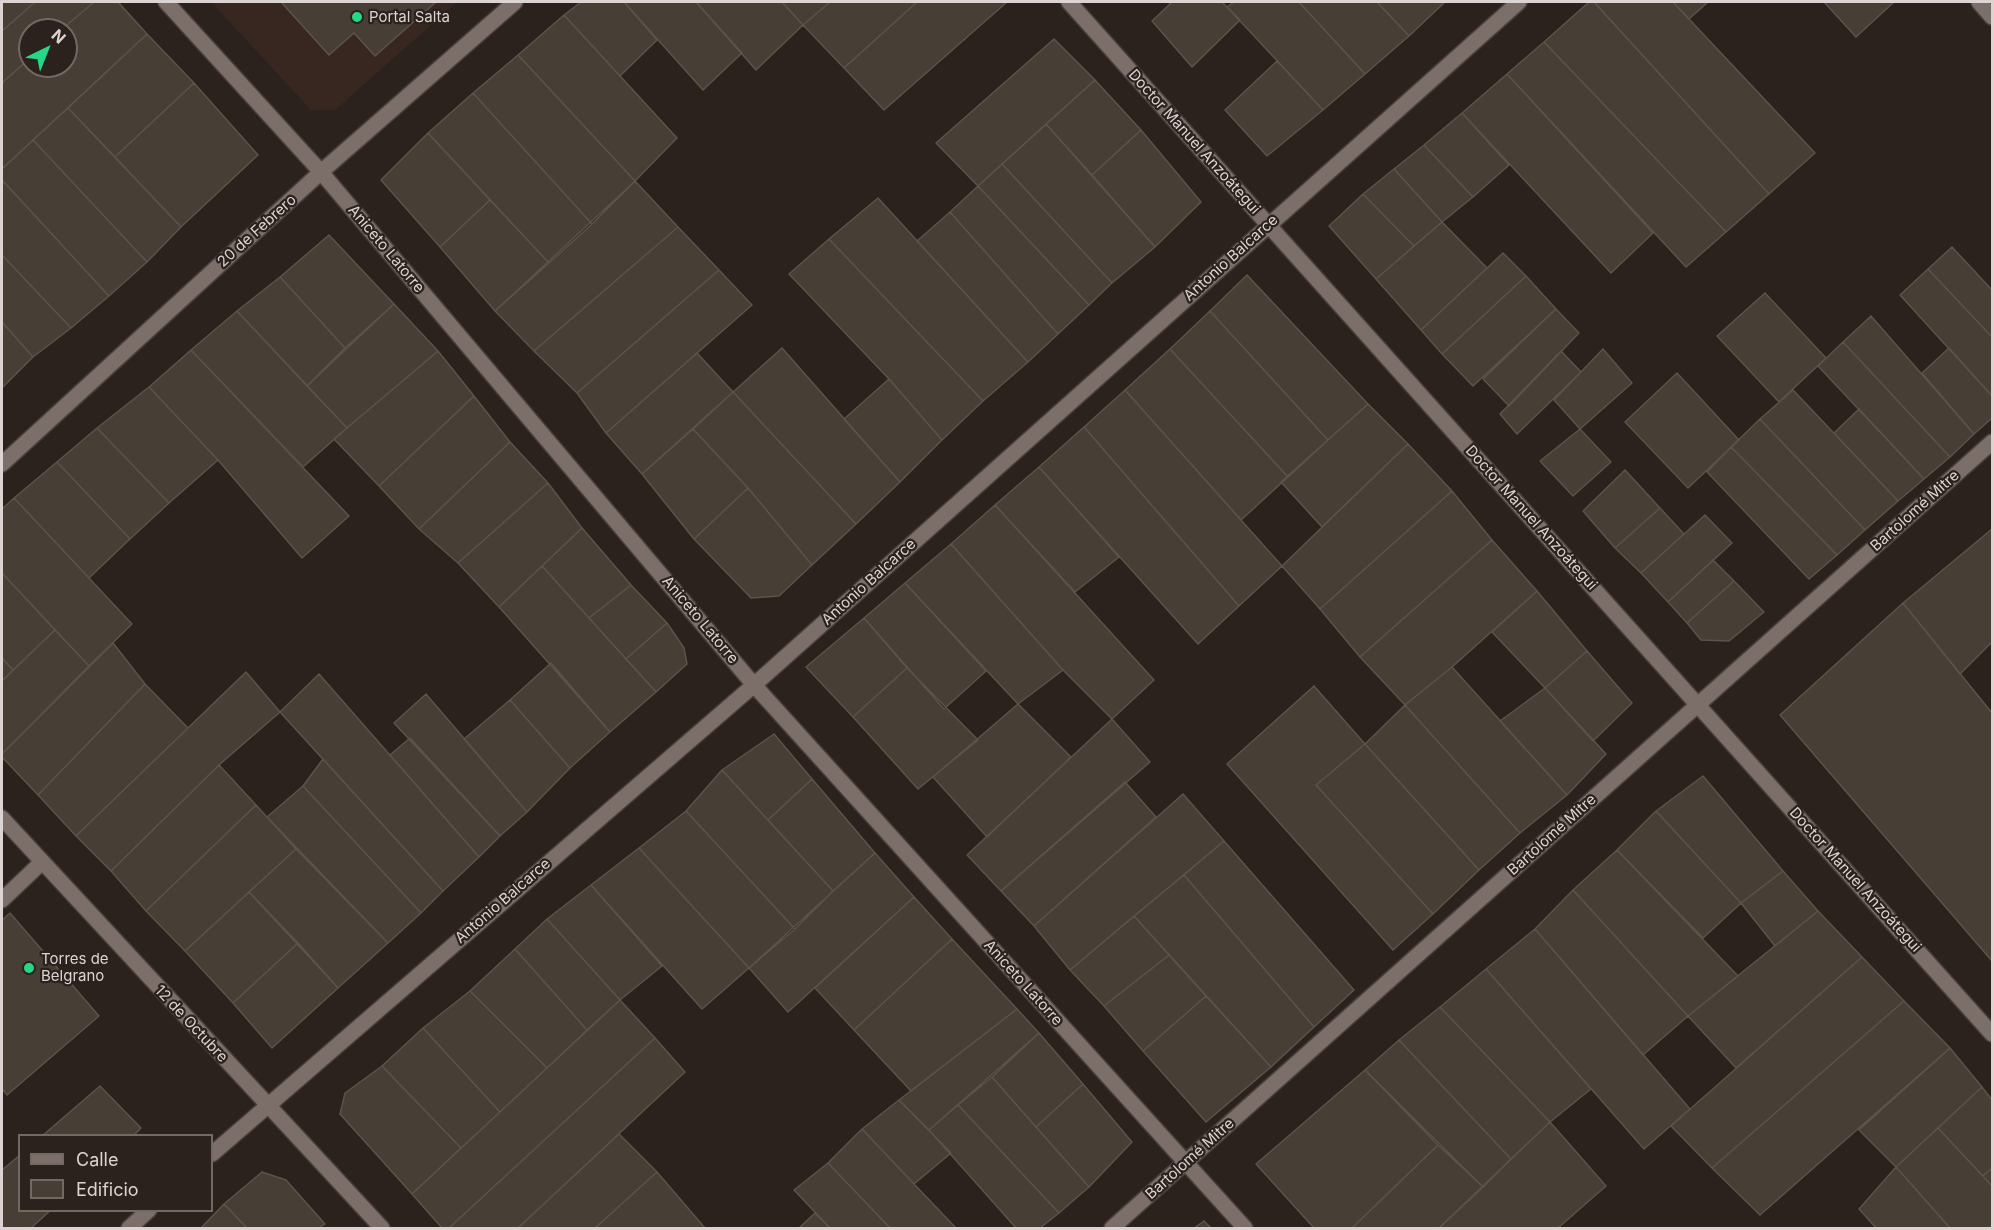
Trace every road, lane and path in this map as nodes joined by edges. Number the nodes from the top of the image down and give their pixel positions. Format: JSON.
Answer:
{"nodes":[{"id":1,"x":166,"y":2,"type":"edge"},
{"id":2,"x":515,"y":2,"type":"edge"},
{"id":3,"x":1070,"y":2,"type":"edge"},
{"id":4,"x":1519,"y":2,"type":"edge"},
{"id":5,"x":1979,"y":2,"type":"edge"},
{"id":6,"x":1992,"y":16,"type":"edge"},
{"id":7,"x":321,"y":172,"type":"junction"},
{"id":8,"x":1268,"y":225,"type":"junction"},
{"id":9,"x":1992,"y":442,"type":"edge"},
{"id":10,"x":2,"y":464,"type":"edge"},
{"id":11,"x":754,"y":685,"type":"junction"},
{"id":12,"x":1699,"y":704,"type":"junction"},
{"id":13,"x":2,"y":818,"type":"edge"},
{"id":14,"x":42,"y":862,"type":"junction"},
{"id":15,"x":2,"y":900,"type":"edge"},
{"id":16,"x":1992,"y":1034,"type":"edge"},
{"id":17,"x":266,"y":1105,"type":"junction"},
{"id":18,"x":213,"y":1153,"type":"edge"},
{"id":19,"x":1184,"y":1163,"type":"junction"},
{"id":20,"x":147,"y":1212,"type":"edge"},
{"id":21,"x":129,"y":1228,"type":"edge"},
{"id":22,"x":382,"y":1228,"type":"edge"},
{"id":23,"x":1112,"y":1228,"type":"edge"},
{"id":24,"x":1245,"y":1228,"type":"edge"}],
"edges":[{"from":1,"to":7,"type":"street","name":"Aniceto Latorre"},
{"from":2,"to":7,"type":"street","name":"20 de Febrero"},
{"from":3,"to":8,"type":"street","name":"Doctor Manuel Anzoátegui"},
{"from":4,"to":8,"type":"street","name":"Antonio Balcarce"},
{"from":5,"to":6,"type":"street"},
{"from":7,"to":10,"type":"street","name":"20 de Febrero"},
{"from":7,"to":11,"type":"street","name":"Aniceto Latorre"},
{"from":8,"to":11,"type":"street","name":"Antonio Balcarce"},
{"from":8,"to":12,"type":"street","name":"Doctor Manuel Anzoátegui"},
{"from":9,"to":12,"type":"street","name":"Bartolomé Mitre"},
{"from":11,"to":17,"type":"street","name":"Antonio Balcarce"},
{"from":11,"to":19,"type":"street","name":"Aniceto Latorre"},
{"from":12,"to":16,"type":"street","name":"Doctor Manuel Anzoátegui"},
{"from":12,"to":19,"type":"street","name":"Bartolomé Mitre"},
{"from":13,"to":14,"type":"street","name":"12 de Octubre"},
{"from":14,"to":15,"type":"street"},
{"from":14,"to":17,"type":"street","name":"12 de Octubre"},
{"from":17,"to":18,"type":"street","name":"Antonio Balcarce"},
{"from":17,"to":22,"type":"street","name":"12 de Octubre"},
{"from":19,"to":23,"type":"street","name":"Bartolomé Mitre"},
{"from":19,"to":24,"type":"street","name":"Aniceto Latorre"},
{"from":20,"to":21,"type":"street"}]}
